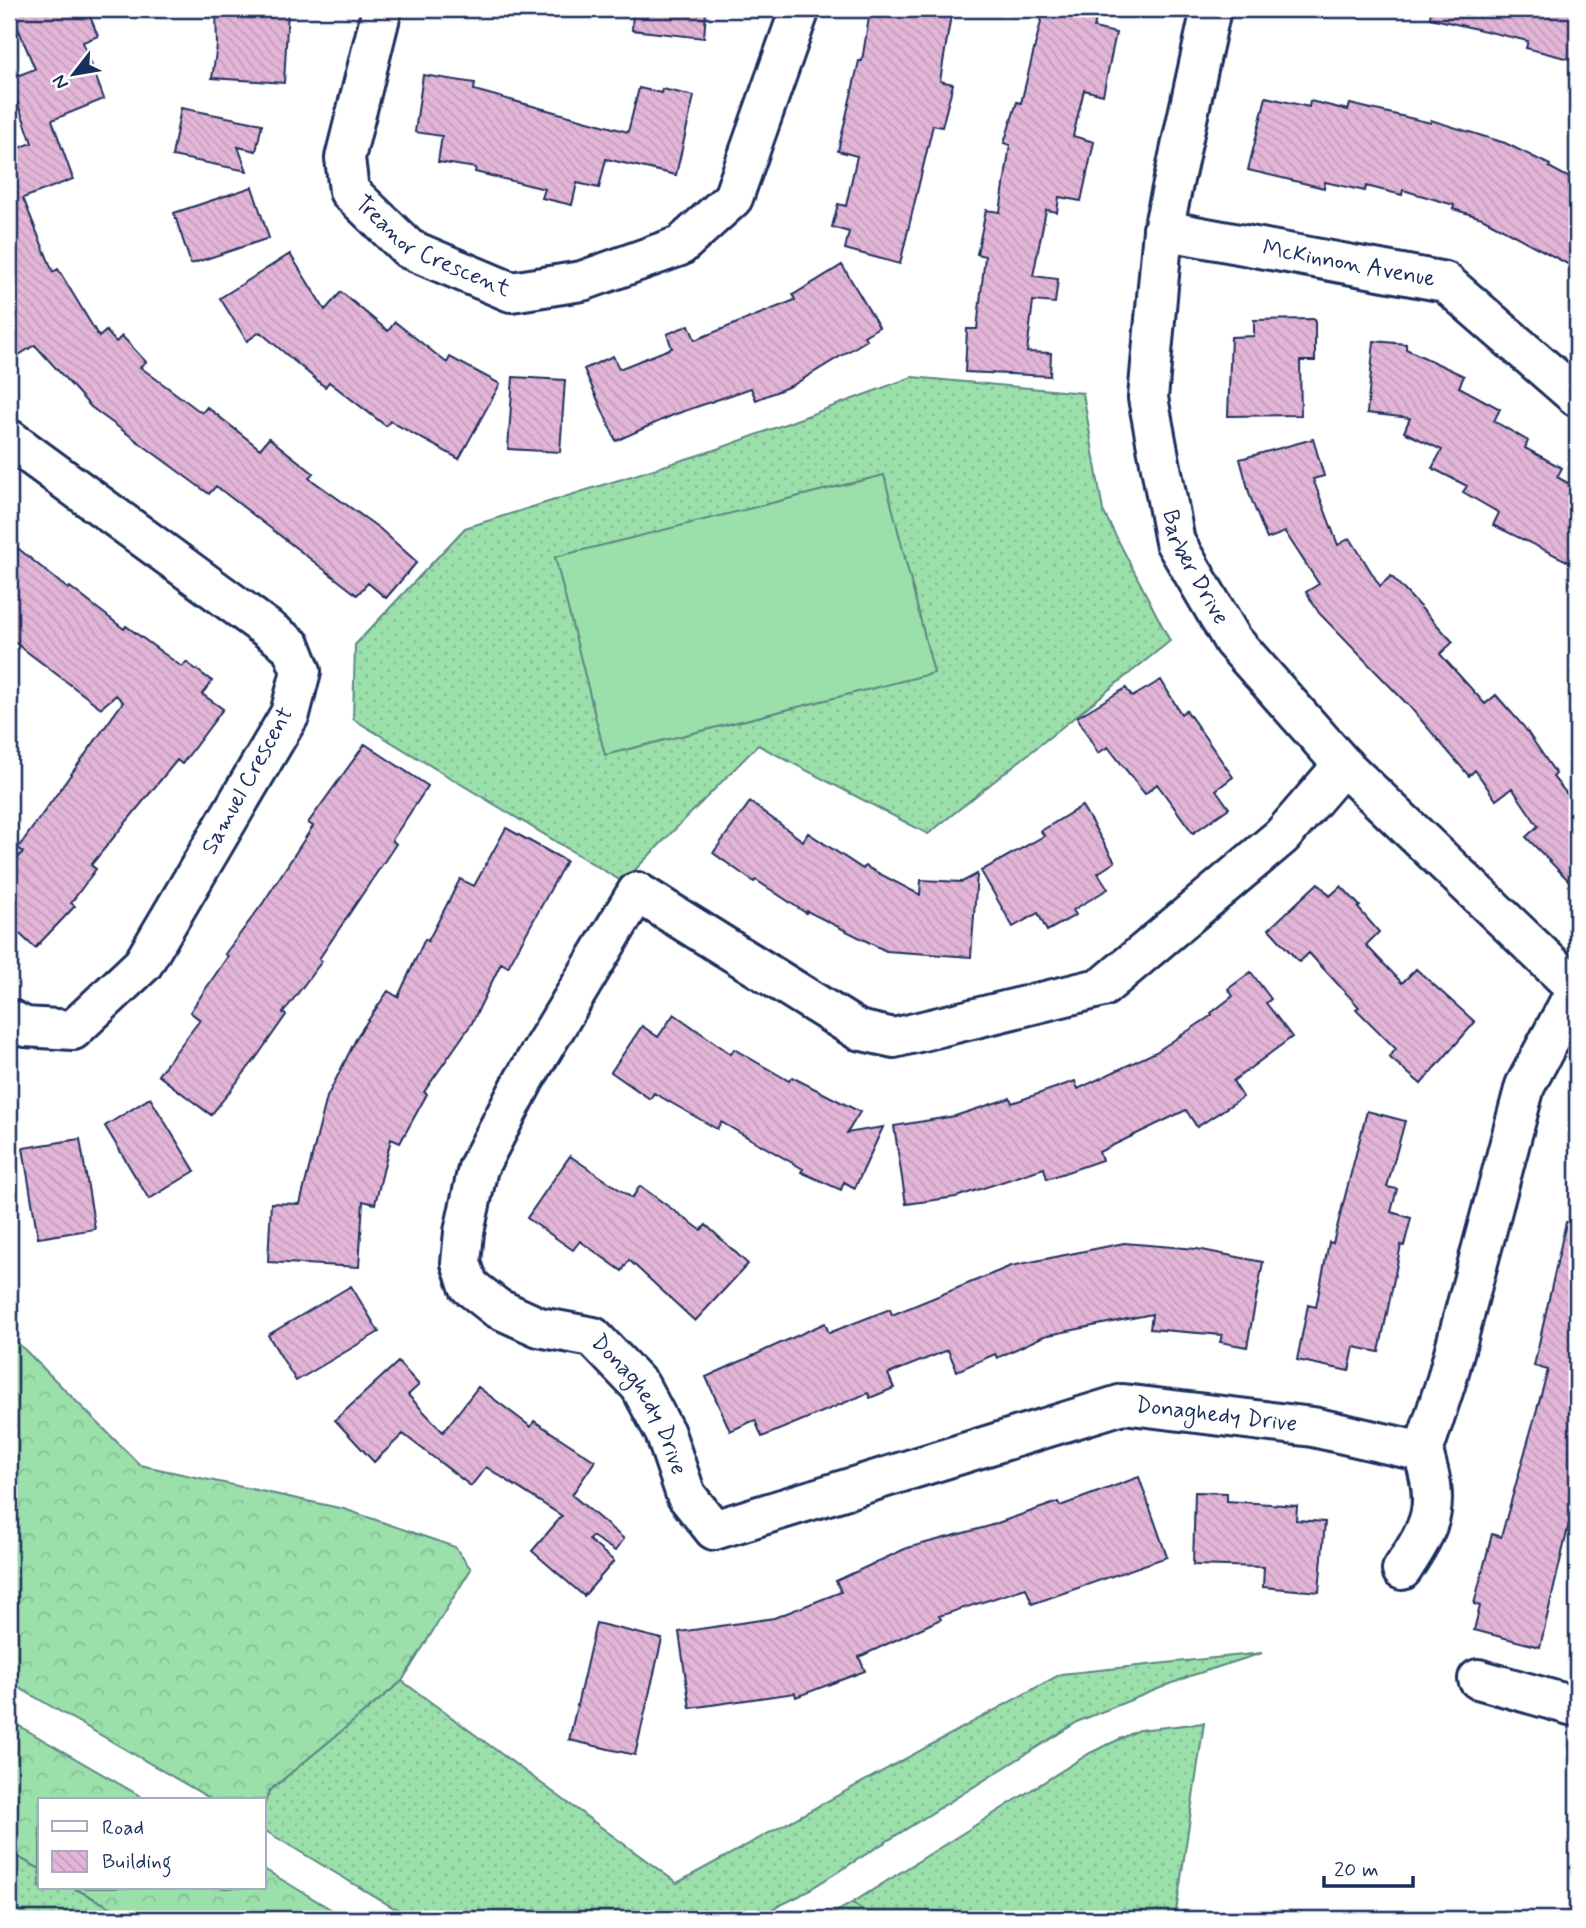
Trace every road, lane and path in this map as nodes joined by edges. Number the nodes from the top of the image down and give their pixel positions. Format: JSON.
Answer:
{"nodes":[{"id":1,"x":382,"y":9,"type":"edge"},
{"id":2,"x":800,"y":9,"type":"edge"},
{"id":3,"x":1211,"y":9,"type":"edge"},
{"id":4,"x":1163,"y":230,"type":"junction"},
{"id":5,"x":1577,"y":397,"type":"edge"},
{"id":6,"x":9,"y":439,"type":"edge"},
{"id":7,"x":1343,"y":765,"type":"junction"},
{"id":8,"x":1577,"y":989,"type":"edge"},
{"id":9,"x":9,"y":1019,"type":"edge"},
{"id":10,"x":1423,"y":1452,"type":"junction"},
{"id":11,"x":1402,"y":1570,"type":"dead end"},
{"id":12,"x":1478,"y":1679,"type":"dead end"},
{"id":13,"x":1577,"y":1707,"type":"edge"}],
"edges":[{"from":1,"to":2,"type":"street","name":"Treanor Crescent"},
{"from":3,"to":4,"type":"street","name":"Barber Drive"},
{"from":4,"to":5,"type":"street","name":"McKinnon Avenue"},
{"from":4,"to":7,"type":"street","name":"Barber Drive"},
{"from":6,"to":9,"type":"street","name":"Samuel Crescent"},
{"from":7,"to":8,"type":"street","name":"Barber Drive"},
{"from":7,"to":10,"type":"street","name":"Donaghedy Drive"},
{"from":8,"to":10,"type":"street"},
{"from":10,"to":11,"type":"street"},
{"from":12,"to":13,"type":"street"}]}
